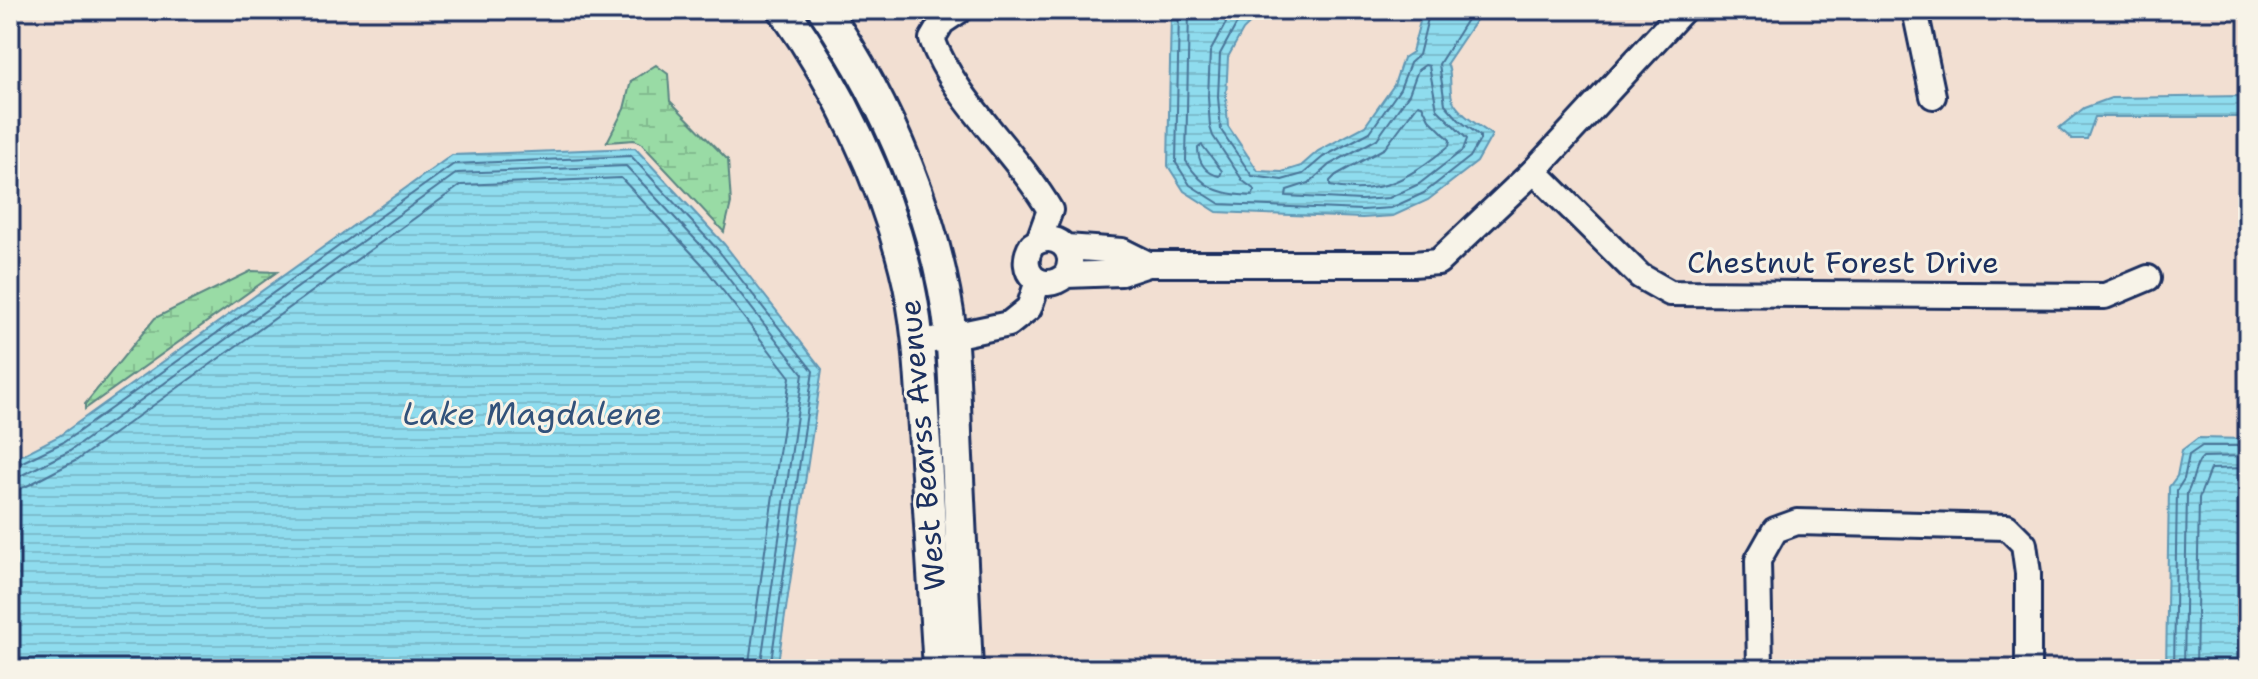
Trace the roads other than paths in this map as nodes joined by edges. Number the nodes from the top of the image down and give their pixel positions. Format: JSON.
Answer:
{"nodes":[{"id":1,"x":784,"y":10,"type":"edge"},
{"id":2,"x":824,"y":10,"type":"edge"},
{"id":3,"x":960,"y":10,"type":"edge"},
{"id":4,"x":1683,"y":10,"type":"edge"},
{"id":5,"x":1915,"y":10,"type":"edge"},
{"id":6,"x":1933,"y":96,"type":"dead end"},
{"id":7,"x":1534,"y":171,"type":"junction"},
{"id":8,"x":1039,"y":240,"type":"junction"},
{"id":9,"x":1066,"y":247,"type":"junction"},
{"id":10,"x":1148,"y":264,"type":"junction"},
{"id":11,"x":1066,"y":275,"type":"junction"},
{"id":12,"x":2148,"y":278,"type":"dead end"},
{"id":13,"x":1038,"y":281,"type":"junction"},
{"id":14,"x":951,"y":335,"type":"junction"},
{"id":15,"x":919,"y":343,"type":"junction"},
{"id":16,"x":939,"y":669,"type":"edge"},
{"id":17,"x":967,"y":669,"type":"edge"},
{"id":18,"x":1760,"y":669,"type":"edge"},
{"id":19,"x":2028,"y":669,"type":"edge"}],
"edges":[{"from":1,"to":15,"type":"main road","name":"West Bearss Avenue"},
{"from":2,"to":14,"type":"main road","name":"West Bearss Avenue"},
{"from":3,"to":8,"type":"street"},
{"from":4,"to":7,"type":"street"},
{"from":5,"to":6,"type":"street"},
{"from":7,"to":10,"type":"street"},
{"from":7,"to":12,"type":"street","name":"Chestnut Forest Drive"},
{"from":8,"to":9,"type":"street"},
{"from":8,"to":13,"type":"street"},
{"from":9,"to":10,"type":"street"},
{"from":9,"to":11,"type":"street"},
{"from":10,"to":11,"type":"street"},
{"from":11,"to":13,"type":"street"},
{"from":13,"to":14,"type":"street"},
{"from":14,"to":15,"type":"street"},
{"from":14,"to":17,"type":"main road","name":"West Bearss Avenue"},
{"from":15,"to":16,"type":"main road","name":"West Bearss Avenue"},
{"from":18,"to":19,"type":"street"}]}
